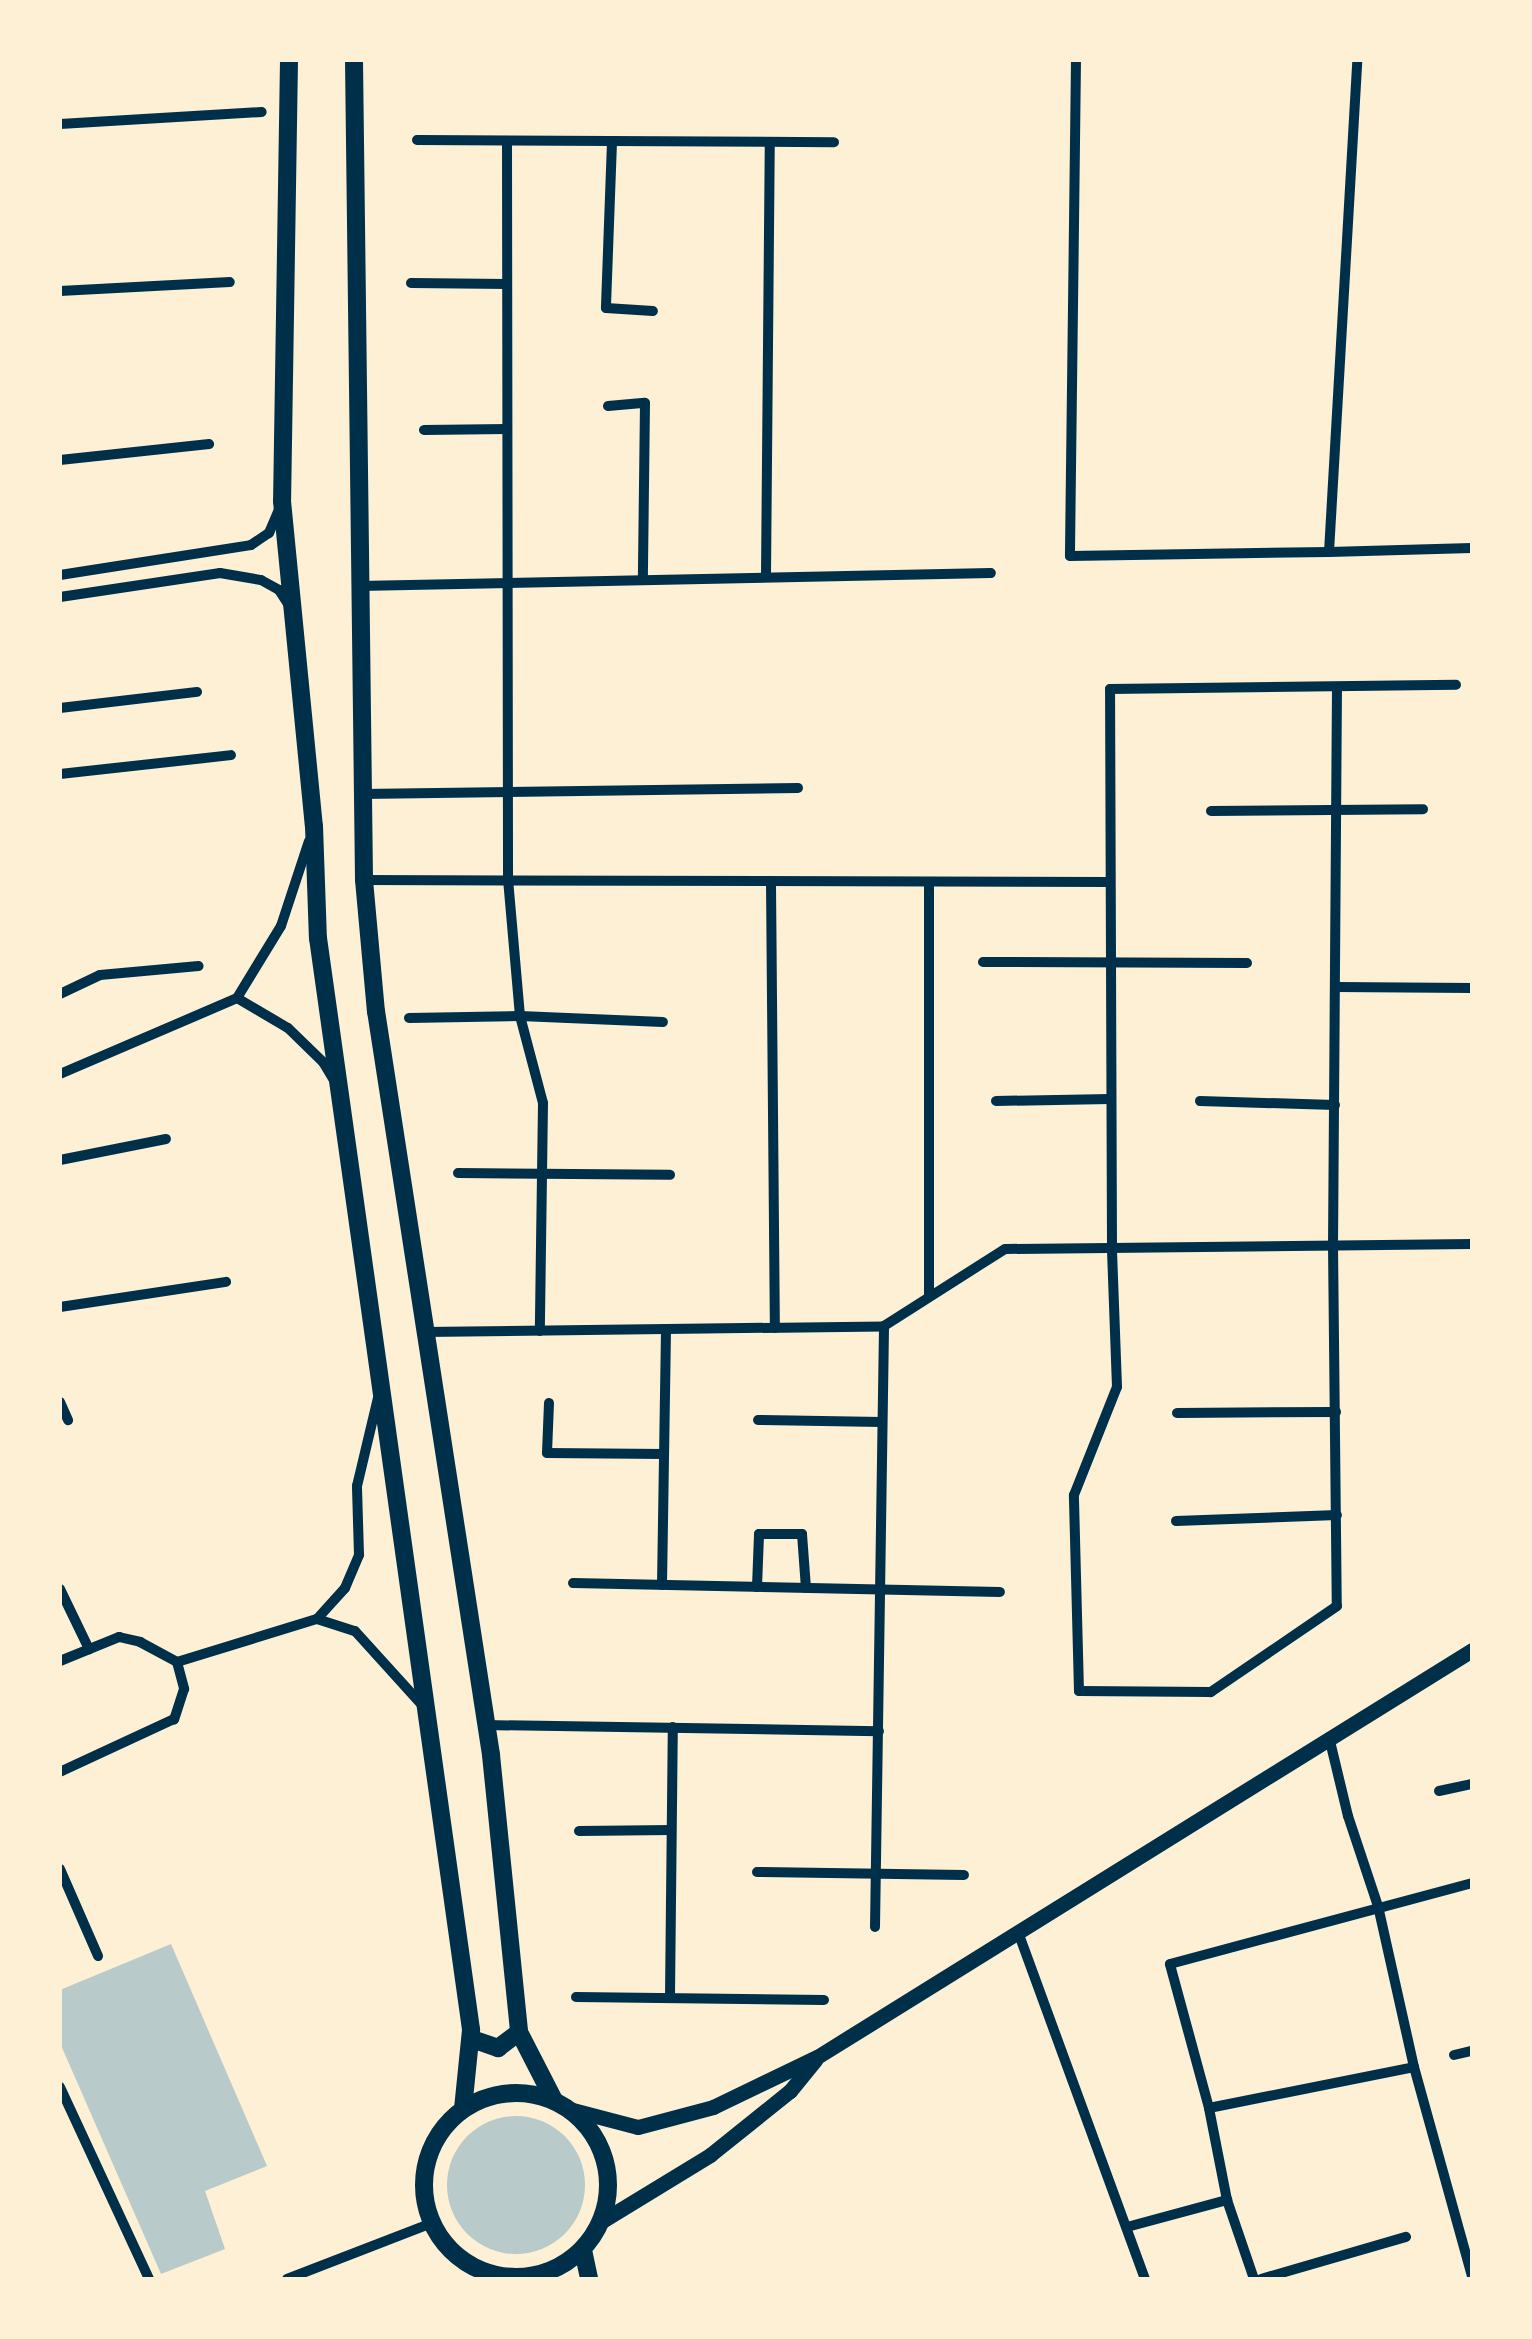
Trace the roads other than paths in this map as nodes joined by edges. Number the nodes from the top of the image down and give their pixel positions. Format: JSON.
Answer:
{"nodes":[{"id":1,"x":289,"y":60,"type":"edge"},
{"id":2,"x":354,"y":60,"type":"edge"},
{"id":3,"x":1076,"y":60,"type":"edge"},
{"id":4,"x":1356,"y":60,"type":"edge"},
{"id":5,"x":262,"y":112,"type":"dead end"},
{"id":6,"x":60,"y":124,"type":"edge"},
{"id":7,"x":417,"y":140,"type":"dead end"},
{"id":8,"x":508,"y":141,"type":"junction"},
{"id":9,"x":612,"y":142,"type":"junction"},
{"id":10,"x":770,"y":142,"type":"junction"},
{"id":11,"x":834,"y":142,"type":"dead end"},
{"id":12,"x":230,"y":282,"type":"dead end"},
{"id":13,"x":410,"y":283,"type":"dead end"},
{"id":14,"x":507,"y":284,"type":"junction"},
{"id":15,"x":60,"y":291,"type":"edge"},
{"id":16,"x":653,"y":311,"type":"dead end"},
{"id":17,"x":608,"y":406,"type":"dead end"},
{"id":18,"x":507,"y":429,"type":"junction"},
{"id":19,"x":424,"y":430,"type":"dead end"},
{"id":20,"x":208,"y":444,"type":"dead end"},
{"id":21,"x":60,"y":460,"type":"edge"},
{"id":22,"x":282,"y":501,"type":"junction"},
{"id":23,"x":1472,"y":548,"type":"edge"},
{"id":24,"x":1329,"y":552,"type":"junction"},
{"id":25,"x":991,"y":573,"type":"dead end"},
{"id":26,"x":60,"y":575,"type":"edge"},
{"id":27,"x":766,"y":575,"type":"junction"},
{"id":28,"x":643,"y":578,"type":"junction"},
{"id":29,"x":507,"y":582,"type":"junction"},
{"id":30,"x":359,"y":586,"type":"junction"},
{"id":31,"x":60,"y":596,"type":"edge"},
{"id":32,"x":290,"y":607,"type":"junction"},
{"id":33,"x":1456,"y":685,"type":"dead end"},
{"id":34,"x":1337,"y":686,"type":"junction"},
{"id":35,"x":196,"y":692,"type":"dead end"},
{"id":36,"x":60,"y":708,"type":"edge"},
{"id":37,"x":231,"y":756,"type":"dead end"},
{"id":38,"x":60,"y":774,"type":"edge"},
{"id":39,"x":798,"y":788,"type":"dead end"},
{"id":40,"x":510,"y":793,"type":"junction"},
{"id":41,"x":362,"y":794,"type":"junction"},
{"id":42,"x":1423,"y":809,"type":"dead end"},
{"id":43,"x":1337,"y":810,"type":"junction"},
{"id":44,"x":1211,"y":811,"type":"dead end"},
{"id":45,"x":314,"y":826,"type":"junction"},
{"id":46,"x":508,"y":879,"type":"junction"},
{"id":47,"x":364,"y":880,"type":"junction"},
{"id":48,"x":1109,"y":882,"type":"junction"},
{"id":49,"x":929,"y":883,"type":"junction"},
{"id":50,"x":771,"y":884,"type":"junction"},
{"id":51,"x":983,"y":962,"type":"dead end"},
{"id":52,"x":1109,"y":962,"type":"junction"},
{"id":53,"x":1247,"y":963,"type":"dead end"},
{"id":54,"x":199,"y":966,"type":"dead end"},
{"id":55,"x":1336,"y":987,"type":"junction"},
{"id":56,"x":1472,"y":988,"type":"edge"},
{"id":57,"x":60,"y":994,"type":"edge"},
{"id":58,"x":237,"y":998,"type":"junction"},
{"id":59,"x":520,"y":1016,"type":"junction"},
{"id":60,"x":408,"y":1018,"type":"dead end"},
{"id":61,"x":664,"y":1022,"type":"dead end"},
{"id":62,"x":60,"y":1074,"type":"edge"},
{"id":63,"x":341,"y":1093,"type":"junction"},
{"id":64,"x":1110,"y":1099,"type":"junction"},
{"id":65,"x":996,"y":1101,"type":"dead end"},
{"id":66,"x":1200,"y":1101,"type":"dead end"},
{"id":67,"x":1336,"y":1105,"type":"junction"},
{"id":68,"x":166,"y":1139,"type":"dead end"},
{"id":69,"x":60,"y":1160,"type":"edge"},
{"id":70,"x":458,"y":1173,"type":"dead end"},
{"id":71,"x":542,"y":1174,"type":"junction"},
{"id":72,"x":670,"y":1175,"type":"dead end"},
{"id":73,"x":1472,"y":1244,"type":"edge"},
{"id":74,"x":1332,"y":1246,"type":"junction"},
{"id":75,"x":1112,"y":1248,"type":"junction"},
{"id":76,"x":226,"y":1282,"type":"dead end"},
{"id":77,"x":929,"y":1294,"type":"junction"},
{"id":78,"x":60,"y":1307,"type":"edge"},
{"id":79,"x":884,"y":1326,"type":"junction"},
{"id":80,"x":775,"y":1328,"type":"junction"},
{"id":81,"x":666,"y":1329,"type":"junction"},
{"id":82,"x":540,"y":1331,"type":"junction"},
{"id":83,"x":424,"y":1332,"type":"junction"},
{"id":84,"x":382,"y":1382,"type":"junction"},
{"id":85,"x":60,"y":1402,"type":"edge"},
{"id":86,"x":549,"y":1403,"type":"dead end"},
{"id":87,"x":1336,"y":1412,"type":"junction"},
{"id":88,"x":1176,"y":1413,"type":"dead end"},
{"id":89,"x":68,"y":1420,"type":"dead end"},
{"id":90,"x":758,"y":1420,"type":"dead end"},
{"id":91,"x":882,"y":1422,"type":"junction"},
{"id":92,"x":664,"y":1454,"type":"junction"},
{"id":93,"x":1336,"y":1516,"type":"junction"},
{"id":94,"x":1176,"y":1521,"type":"dead end"},
{"id":95,"x":574,"y":1582,"type":"dead end"},
{"id":96,"x":662,"y":1584,"type":"junction"},
{"id":97,"x":757,"y":1587,"type":"junction"},
{"id":98,"x":60,"y":1588,"type":"edge"},
{"id":99,"x":806,"y":1588,"type":"junction"},
{"id":100,"x":880,"y":1590,"type":"junction"},
{"id":101,"x":1000,"y":1592,"type":"dead end"},
{"id":102,"x":317,"y":1619,"type":"junction"},
{"id":103,"x":89,"y":1649,"type":"junction"},
{"id":104,"x":1472,"y":1650,"type":"edge"},
{"id":105,"x":60,"y":1661,"type":"edge"},
{"id":106,"x":177,"y":1662,"type":"junction"},
{"id":107,"x":430,"y":1714,"type":"junction"},
{"id":108,"x":485,"y":1725,"type":"junction"},
{"id":109,"x":672,"y":1726,"type":"junction"},
{"id":110,"x":878,"y":1732,"type":"junction"},
{"id":111,"x":1329,"y":1737,"type":"junction"},
{"id":112,"x":60,"y":1772,"type":"edge"},
{"id":113,"x":1472,"y":1784,"type":"edge"},
{"id":114,"x":1439,"y":1792,"type":"dead end"},
{"id":115,"x":671,"y":1830,"type":"junction"},
{"id":116,"x":579,"y":1831,"type":"dead end"},
{"id":117,"x":60,"y":1869,"type":"edge"},
{"id":118,"x":757,"y":1872,"type":"dead end"},
{"id":119,"x":964,"y":1875,"type":"dead end"},
{"id":120,"x":877,"y":1877,"type":"junction"},
{"id":121,"x":1472,"y":1882,"type":"edge"},
{"id":122,"x":1378,"y":1906,"type":"junction"},
{"id":123,"x":876,"y":1927,"type":"dead end"},
{"id":124,"x":1018,"y":1932,"type":"junction"},
{"id":125,"x":98,"y":1956,"type":"dead end"},
{"id":126,"x":670,"y":1996,"type":"junction"},
{"id":127,"x":576,"y":1997,"type":"dead end"},
{"id":128,"x":824,"y":2000,"type":"dead end"},
{"id":129,"x":519,"y":2032,"type":"junction"},
{"id":130,"x":472,"y":2039,"type":"junction"},
{"id":131,"x":1472,"y":2051,"type":"edge"},
{"id":132,"x":1454,"y":2055,"type":"dead end"},
{"id":133,"x":817,"y":2057,"type":"junction"},
{"id":134,"x":1414,"y":2068,"type":"junction"},
{"id":135,"x":60,"y":2087,"type":"edge"},
{"id":136,"x":562,"y":2105,"type":"junction"},
{"id":137,"x":463,"y":2108,"type":"junction"},
{"id":138,"x":1208,"y":2108,"type":"junction"},
{"id":139,"x":1227,"y":2200,"type":"junction"},
{"id":140,"x":602,"y":2221,"type":"junction"},
{"id":141,"x":432,"y":2223,"type":"junction"},
{"id":142,"x":1472,"y":2225,"type":"edge"},
{"id":143,"x":1127,"y":2228,"type":"junction"},
{"id":144,"x":1459,"y":2229,"type":"junction"},
{"id":145,"x":1406,"y":2237,"type":"dead end"},
{"id":146,"x":583,"y":2250,"type":"junction"},
{"id":147,"x":1472,"y":2276,"type":"edge"},
{"id":148,"x":506,"y":2278,"type":"edge"},
{"id":149,"x":149,"y":2279,"type":"edge"},
{"id":150,"x":287,"y":2279,"type":"edge"},
{"id":151,"x":589,"y":2279,"type":"edge"},
{"id":152,"x":1145,"y":2279,"type":"edge"},
{"id":153,"x":1258,"y":2279,"type":"edge"}],
"edges":[{"from":1,"to":22,"type":"main road"},
{"from":2,"to":30,"type":"main road"},
{"from":3,"to":24,"type":"street"},
{"from":4,"to":24,"type":"street"},
{"from":5,"to":6,"type":"street"},
{"from":7,"to":8,"type":"street"},
{"from":8,"to":9,"type":"street"},
{"from":8,"to":14,"type":"street"},
{"from":9,"to":10,"type":"street"},
{"from":9,"to":16,"type":"street"},
{"from":10,"to":11,"type":"street"},
{"from":10,"to":27,"type":"street"},
{"from":12,"to":15,"type":"street"},
{"from":13,"to":14,"type":"street"},
{"from":14,"to":18,"type":"street"},
{"from":17,"to":28,"type":"street"},
{"from":18,"to":19,"type":"street"},
{"from":18,"to":29,"type":"street"},
{"from":20,"to":21,"type":"street"},
{"from":22,"to":26,"type":"street"},
{"from":22,"to":32,"type":"main road"},
{"from":23,"to":24,"type":"street"},
{"from":25,"to":27,"type":"street"},
{"from":27,"to":28,"type":"street"},
{"from":28,"to":29,"type":"street"},
{"from":29,"to":30,"type":"street"},
{"from":29,"to":40,"type":"street"},
{"from":30,"to":41,"type":"main road"},
{"from":31,"to":32,"type":"street"},
{"from":32,"to":45,"type":"main road"},
{"from":33,"to":34,"type":"street"},
{"from":34,"to":43,"type":"street"},
{"from":34,"to":48,"type":"street"},
{"from":35,"to":36,"type":"street"},
{"from":37,"to":38,"type":"street"},
{"from":39,"to":40,"type":"street"},
{"from":40,"to":41,"type":"street"},
{"from":40,"to":46,"type":"street"},
{"from":41,"to":47,"type":"main road"},
{"from":42,"to":43,"type":"street"},
{"from":43,"to":44,"type":"street"},
{"from":43,"to":55,"type":"street"},
{"from":45,"to":58,"type":"street"},
{"from":45,"to":63,"type":"main road"},
{"from":46,"to":47,"type":"street"},
{"from":46,"to":50,"type":"street"},
{"from":46,"to":59,"type":"street"},
{"from":47,"to":83,"type":"main road"},
{"from":48,"to":49,"type":"street"},
{"from":48,"to":52,"type":"street"},
{"from":49,"to":50,"type":"street"},
{"from":49,"to":77,"type":"street"},
{"from":50,"to":80,"type":"street"},
{"from":51,"to":52,"type":"street"},
{"from":52,"to":53,"type":"street"},
{"from":52,"to":64,"type":"street"},
{"from":54,"to":57,"type":"street"},
{"from":55,"to":56,"type":"street"},
{"from":55,"to":67,"type":"street"},
{"from":58,"to":62,"type":"street"},
{"from":58,"to":63,"type":"street"},
{"from":59,"to":60,"type":"street"},
{"from":59,"to":61,"type":"street"},
{"from":59,"to":71,"type":"street"},
{"from":63,"to":84,"type":"main road"},
{"from":64,"to":65,"type":"street"},
{"from":64,"to":75,"type":"street"},
{"from":66,"to":67,"type":"street"},
{"from":67,"to":74,"type":"street"},
{"from":68,"to":69,"type":"street"},
{"from":70,"to":71,"type":"street"},
{"from":71,"to":72,"type":"street"},
{"from":71,"to":82,"type":"street"},
{"from":73,"to":74,"type":"street"},
{"from":74,"to":75,"type":"street"},
{"from":74,"to":87,"type":"street"},
{"from":75,"to":77,"type":"street"},
{"from":75,"to":93,"type":"street"},
{"from":76,"to":78,"type":"street"},
{"from":77,"to":79,"type":"street"},
{"from":79,"to":80,"type":"street"},
{"from":79,"to":91,"type":"street"},
{"from":80,"to":81,"type":"street"},
{"from":81,"to":82,"type":"street"},
{"from":81,"to":92,"type":"street"},
{"from":82,"to":83,"type":"street"},
{"from":83,"to":108,"type":"main road"},
{"from":84,"to":102,"type":"street"},
{"from":84,"to":107,"type":"main road"},
{"from":85,"to":89,"type":"street"},
{"from":86,"to":92,"type":"street"},
{"from":87,"to":88,"type":"street"},
{"from":87,"to":93,"type":"street"},
{"from":90,"to":91,"type":"street"},
{"from":91,"to":100,"type":"street"},
{"from":92,"to":96,"type":"street"},
{"from":93,"to":94,"type":"street"},
{"from":95,"to":96,"type":"street"},
{"from":96,"to":97,"type":"street"},
{"from":97,"to":99,"type":"street"},
{"from":97,"to":99,"type":"street"},
{"from":98,"to":103,"type":"street"},
{"from":99,"to":100,"type":"street"},
{"from":100,"to":101,"type":"street"},
{"from":100,"to":110,"type":"street"},
{"from":102,"to":106,"type":"street"},
{"from":102,"to":107,"type":"street"},
{"from":103,"to":105,"type":"street"},
{"from":103,"to":106,"type":"street"},
{"from":104,"to":111,"type":"street"},
{"from":106,"to":112,"type":"street"},
{"from":107,"to":130,"type":"main road"},
{"from":108,"to":109,"type":"street"},
{"from":108,"to":129,"type":"main road"},
{"from":109,"to":110,"type":"street"},
{"from":109,"to":115,"type":"street"},
{"from":110,"to":120,"type":"street"},
{"from":111,"to":122,"type":"street"},
{"from":111,"to":124,"type":"street"},
{"from":113,"to":114,"type":"street"},
{"from":115,"to":116,"type":"street"},
{"from":115,"to":126,"type":"street"},
{"from":117,"to":125,"type":"street"},
{"from":118,"to":120,"type":"street"},
{"from":119,"to":120,"type":"street"},
{"from":120,"to":123,"type":"street"},
{"from":121,"to":122,"type":"street"},
{"from":122,"to":134,"type":"street"},
{"from":122,"to":138,"type":"street"},
{"from":124,"to":133,"type":"street"},
{"from":124,"to":143,"type":"street"},
{"from":126,"to":127,"type":"street"},
{"from":126,"to":128,"type":"street"},
{"from":129,"to":130,"type":"main road"},
{"from":129,"to":136,"type":"main road"},
{"from":130,"to":137,"type":"main road"},
{"from":131,"to":132,"type":"street"},
{"from":133,"to":136,"type":"street"},
{"from":133,"to":140,"type":"street"},
{"from":134,"to":138,"type":"street"},
{"from":134,"to":144,"type":"street"},
{"from":135,"to":149,"type":"street"},
{"from":136,"to":137,"type":"main road"},
{"from":136,"to":140,"type":"main road"},
{"from":137,"to":141,"type":"main road"},
{"from":138,"to":139,"type":"street"},
{"from":139,"to":143,"type":"street"},
{"from":139,"to":153,"type":"street"},
{"from":140,"to":146,"type":"main road"},
{"from":141,"to":148,"type":"main road"},
{"from":141,"to":150,"type":"street"},
{"from":142,"to":144,"type":"street"},
{"from":143,"to":152,"type":"street"},
{"from":144,"to":147,"type":"street"},
{"from":145,"to":153,"type":"street"},
{"from":146,"to":148,"type":"main road"},
{"from":146,"to":151,"type":"main road"}]}
